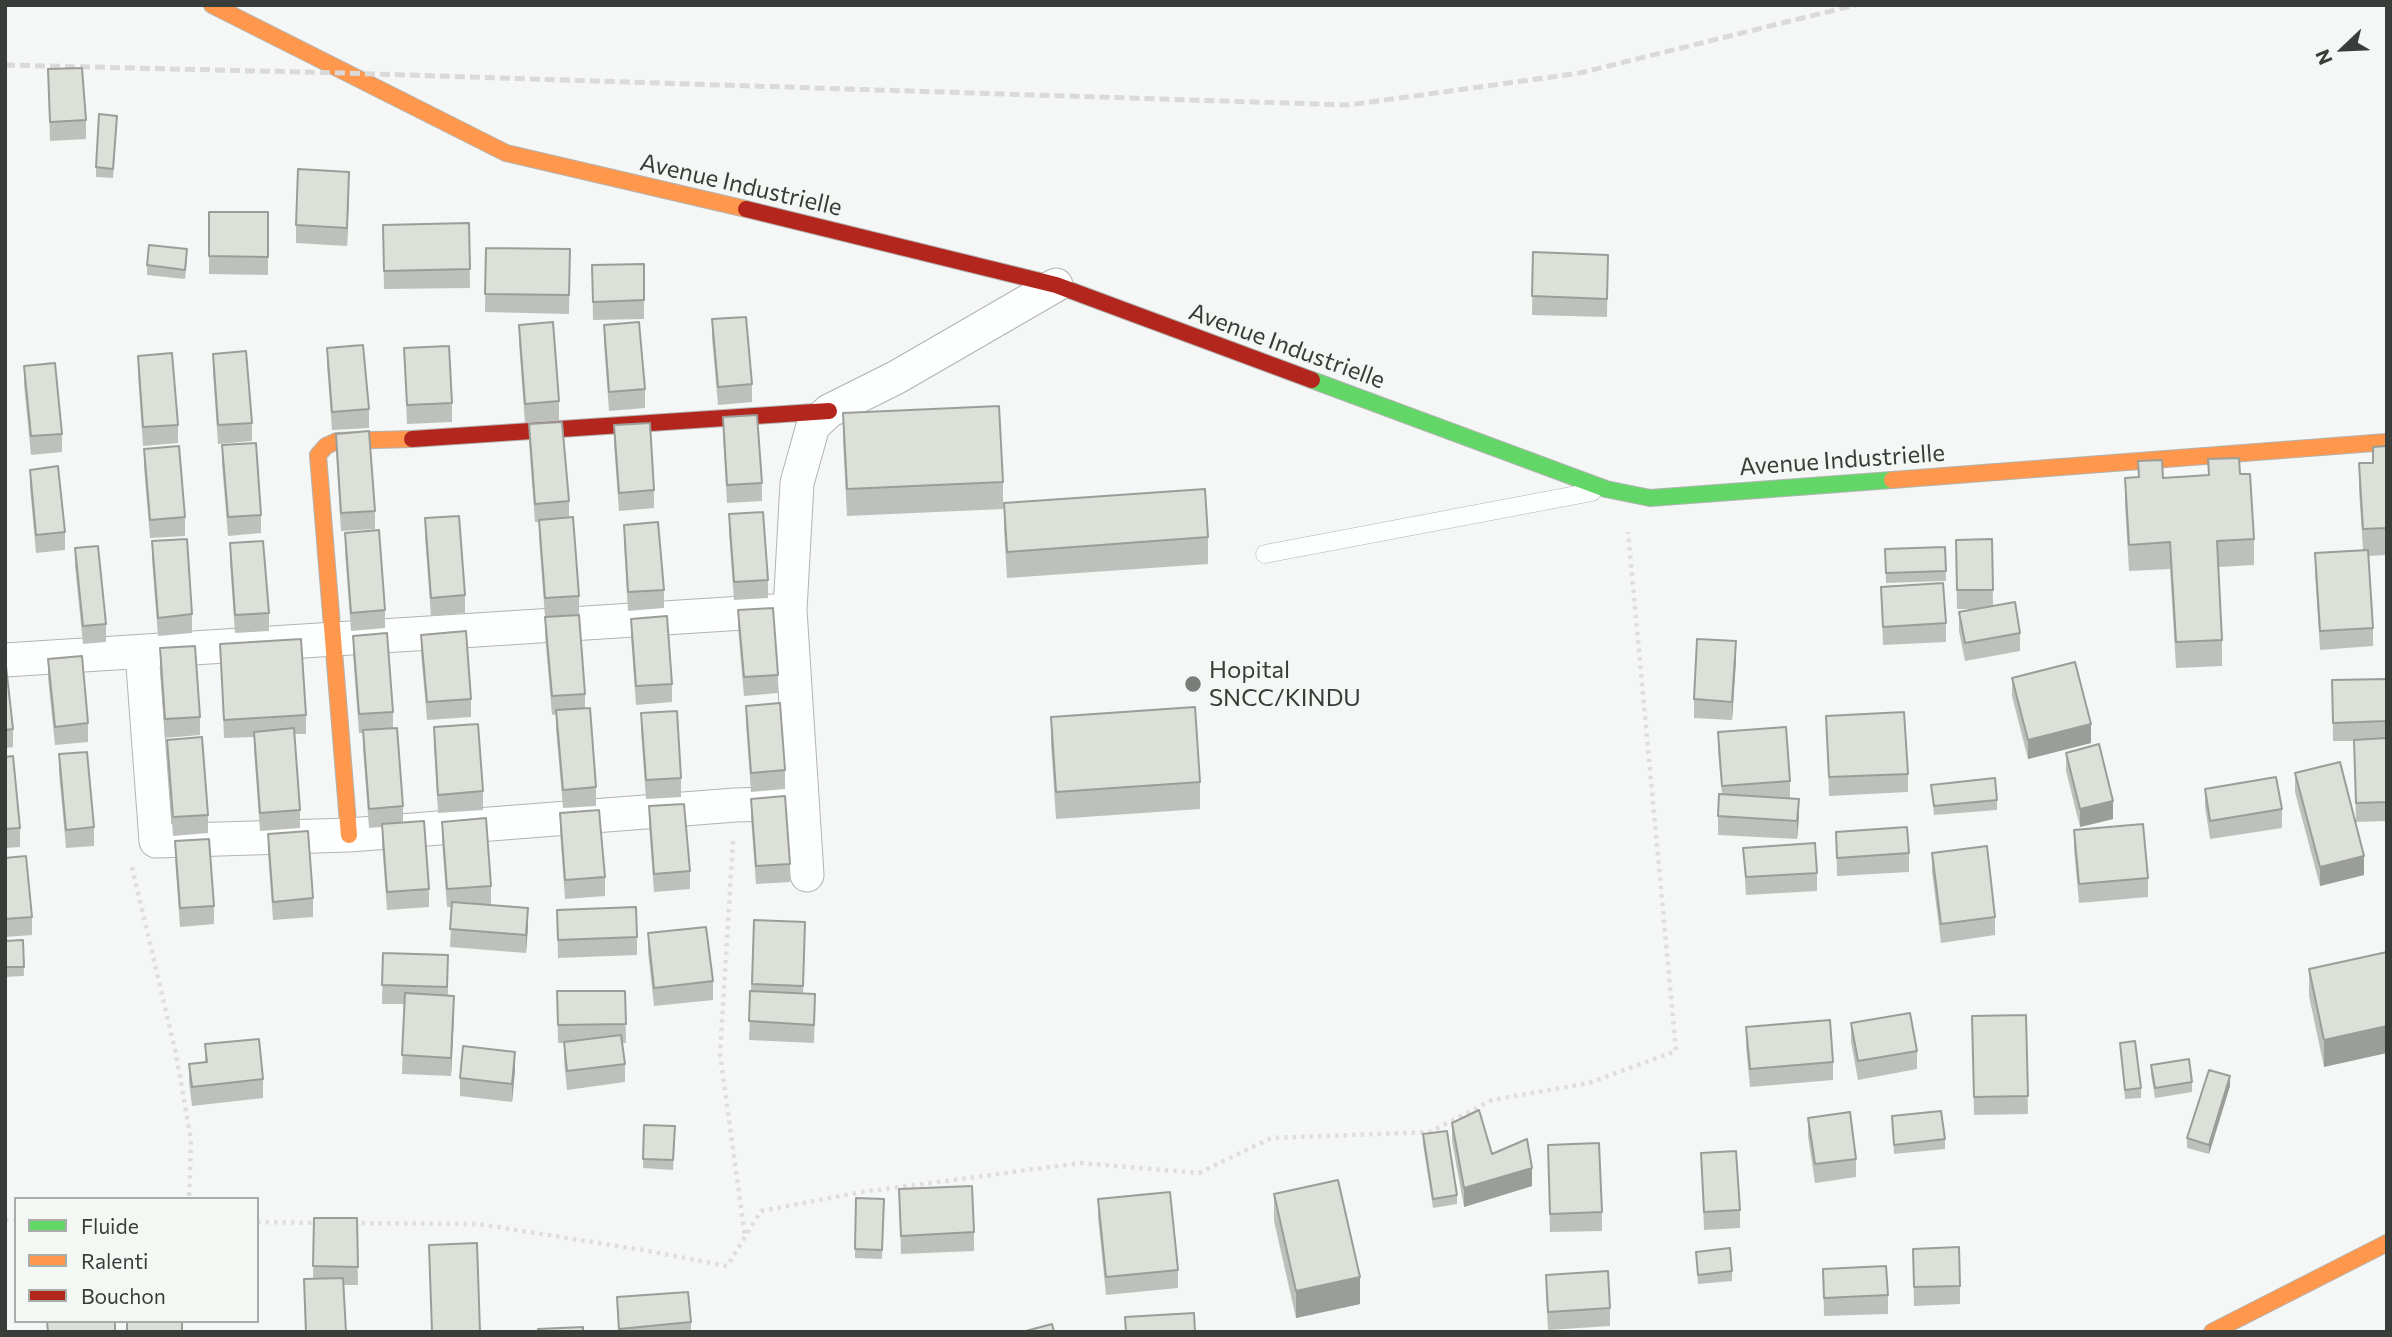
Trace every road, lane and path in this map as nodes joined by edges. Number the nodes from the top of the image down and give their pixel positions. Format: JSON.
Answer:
{"nodes":[{"id":1,"x":212,"y":5,"type":"edge"},
{"id":2,"x":1056,"y":285,"type":"junction"},
{"id":3,"x":829,"y":411,"type":"junction"},
{"id":4,"x":2387,"y":442,"type":"edge"},
{"id":5,"x":1615,"y":491,"type":"junction"},
{"id":6,"x":1265,"y":554,"type":"dead end"},
{"id":7,"x":790,"y":610,"type":"junction"},
{"id":8,"x":333,"y":639,"type":"junction"},
{"id":9,"x":142,"y":652,"type":"junction"},
{"id":10,"x":5,"y":660,"type":"edge"},
{"id":11,"x":803,"y":803,"type":"junction"},
{"id":12,"x":735,"y":805,"type":"junction"},
{"id":13,"x":349,"y":835,"type":"junction"},
{"id":14,"x":156,"y":841,"type":"junction"},
{"id":15,"x":807,"y":875,"type":"dead end"},
{"id":16,"x":189,"y":1197,"type":"edge"},
{"id":17,"x":259,"y":1222,"type":"edge"},
{"id":18,"x":321,"y":1223,"type":"edge"},
{"id":19,"x":346,"y":1223,"type":"edge"},
{"id":20,"x":745,"y":1237,"type":"junction"},
{"id":21,"x":2387,"y":1242,"type":"edge"},
{"id":22,"x":2212,"y":1332,"type":"edge"}],
"edges":[{"from":1,"to":2,"type":"street","name":"Avenue Industrielle"},
{"from":2,"to":3,"type":"street"},
{"from":2,"to":5,"type":"street","name":"Avenue Industrielle"},
{"from":3,"to":7,"type":"street"},
{"from":3,"to":8,"type":"street"},
{"from":4,"to":5,"type":"street","name":"Avenue Industrielle"},
{"from":5,"to":6,"type":"lane"},
{"from":5,"to":20,"type":"path"},
{"from":7,"to":8,"type":"street"},
{"from":7,"to":11,"type":"street"},
{"from":8,"to":9,"type":"street"},
{"from":8,"to":13,"type":"street"},
{"from":9,"to":10,"type":"street"},
{"from":9,"to":14,"type":"street"},
{"from":11,"to":12,"type":"street"},
{"from":11,"to":15,"type":"street"},
{"from":12,"to":13,"type":"street"},
{"from":12,"to":20,"type":"path"},
{"from":13,"to":14,"type":"street"},
{"from":14,"to":16,"type":"path"},
{"from":17,"to":18,"type":"path"},
{"from":19,"to":20,"type":"path"},
{"from":21,"to":22,"type":"street"}]}
